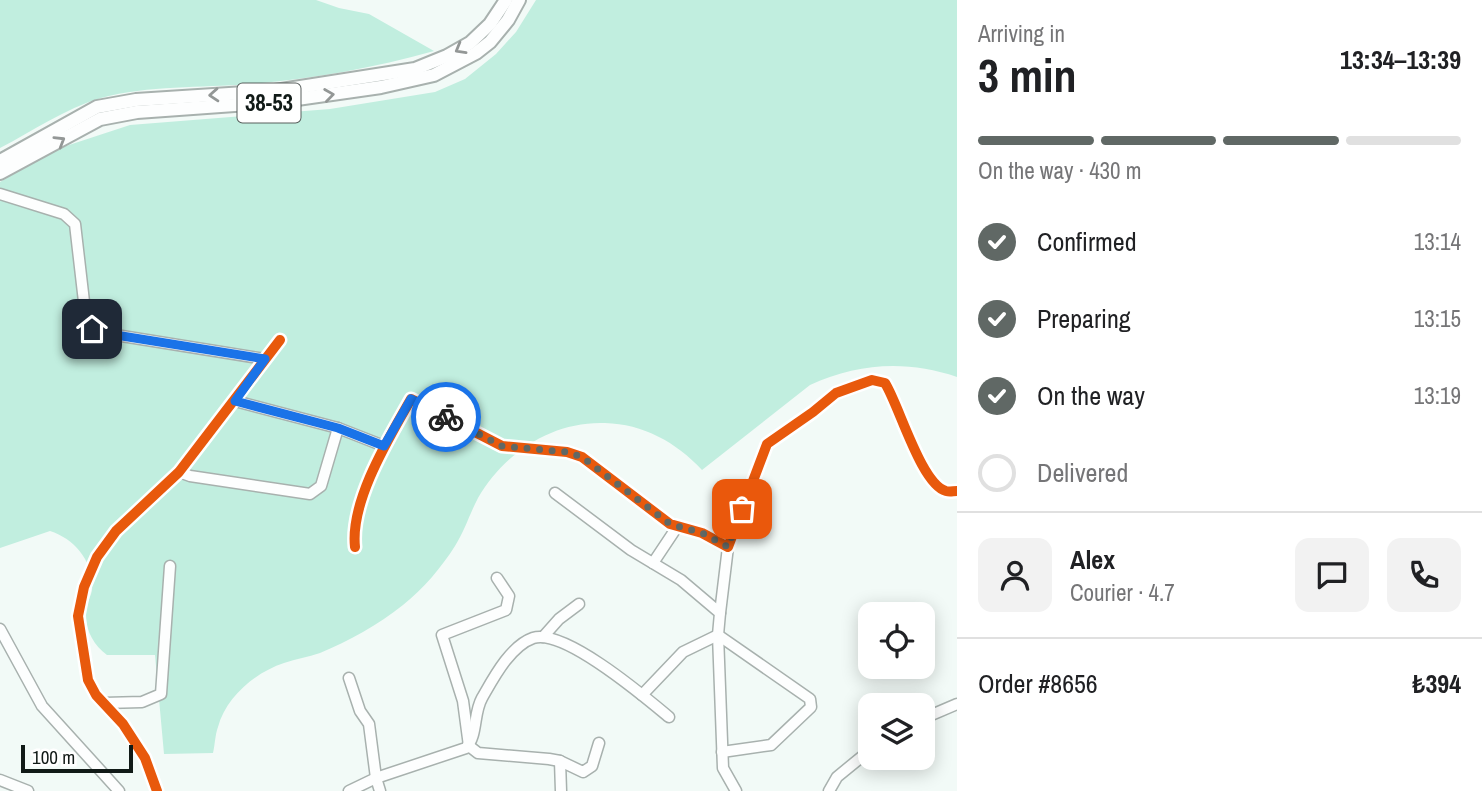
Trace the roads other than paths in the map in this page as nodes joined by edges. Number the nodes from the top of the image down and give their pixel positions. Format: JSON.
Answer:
{"nodes":[{"id":1,"x":506,"y":0,"type":"edge"},
{"id":2,"x":519,"y":0,"type":"edge"},
{"id":3,"x":0,"y":161,"type":"edge"},
{"id":4,"x":0,"y":173,"type":"edge"},
{"id":5,"x":0,"y":194,"type":"edge"},
{"id":6,"x":280,"y":340,"type":"dead end"},
{"id":7,"x":265,"y":359,"type":"junction"},
{"id":8,"x":235,"y":401,"type":"junction"},
{"id":9,"x":338,"y":428,"type":"junction"},
{"id":10,"x":384,"y":446,"type":"junction"},
{"id":11,"x":179,"y":472,"type":"junction"},
{"id":12,"x":957,"y":491,"type":"edge"},
{"id":13,"x":555,"y":493,"type":"dead end"},
{"id":14,"x":677,"y":527,"type":"junction"},
{"id":15,"x":355,"y":547,"type":"dead end"},
{"id":16,"x":728,"y":547,"type":"junction"},
{"id":17,"x":653,"y":564,"type":"junction"},
{"id":18,"x":170,"y":566,"type":"dead end"},
{"id":19,"x":498,"y":578,"type":"dead end"},
{"id":20,"x":579,"y":604,"type":"dead end"},
{"id":21,"x":720,"y":613,"type":"junction"},
{"id":22,"x":0,"y":629,"type":"edge"},
{"id":23,"x":718,"y":635,"type":"junction"},
{"id":24,"x":543,"y":637,"type":"junction"},
{"id":25,"x":349,"y":678,"type":"dead end"},
{"id":26,"x":642,"y":695,"type":"junction"},
{"id":27,"x":104,"y":703,"type":"junction"},
{"id":28,"x":957,"y":704,"type":"edge"},
{"id":29,"x":935,"y":713,"type":"edge"},
{"id":30,"x":669,"y":717,"type":"dead end"},
{"id":31,"x":599,"y":743,"type":"dead end"},
{"id":32,"x":469,"y":746,"type":"junction"},
{"id":33,"x":722,"y":752,"type":"junction"},
{"id":34,"x":858,"y":760,"type":"edge"},
{"id":35,"x":560,"y":761,"type":"junction"},
{"id":36,"x":376,"y":778,"type":"junction"},
{"id":37,"x":0,"y":780,"type":"edge"},
{"id":38,"x":17,"y":789,"type":"edge"},
{"id":39,"x":28,"y":791,"type":"edge"},
{"id":40,"x":119,"y":791,"type":"edge"},
{"id":41,"x":157,"y":791,"type":"edge"},
{"id":42,"x":349,"y":791,"type":"edge"},
{"id":43,"x":380,"y":791,"type":"edge"},
{"id":44,"x":561,"y":791,"type":"edge"},
{"id":45,"x":736,"y":791,"type":"edge"},
{"id":46,"x":829,"y":791,"type":"edge"}],
"edges":[{"from":1,"to":3,"type":"main road","number":"38-53","one_way":true},
{"from":4,"to":2,"type":"main road","number":"38-53","one_way":true},
{"from":5,"to":7,"type":"street"},
{"from":6,"to":7,"type":"street"},
{"from":7,"to":8,"type":"street"},
{"from":8,"to":9,"type":"street"},
{"from":8,"to":11,"type":"street"},
{"from":9,"to":10,"type":"street"},
{"from":9,"to":11,"type":"street"},
{"from":10,"to":14,"type":"street"},
{"from":10,"to":15,"type":"street"},
{"from":11,"to":27,"type":"street"},
{"from":12,"to":16,"type":"street"},
{"from":13,"to":17,"type":"street"},
{"from":14,"to":16,"type":"street"},
{"from":14,"to":17,"type":"street"},
{"from":16,"to":21,"type":"street"},
{"from":17,"to":21,"type":"street"},
{"from":18,"to":27,"type":"street"},
{"from":19,"to":32,"type":"street"},
{"from":20,"to":24,"type":"street"},
{"from":21,"to":23,"type":"street"},
{"from":22,"to":40,"type":"street"},
{"from":23,"to":26,"type":"street"},
{"from":23,"to":33,"type":"street"},
{"from":23,"to":33,"type":"street"},
{"from":24,"to":26,"type":"street"},
{"from":24,"to":32,"type":"street"},
{"from":25,"to":36,"type":"street"},
{"from":26,"to":30,"type":"street"},
{"from":27,"to":41,"type":"street"},
{"from":28,"to":29,"type":"street"},
{"from":31,"to":35,"type":"street"},
{"from":32,"to":35,"type":"street"},
{"from":32,"to":36,"type":"street"},
{"from":33,"to":45,"type":"street"},
{"from":34,"to":46,"type":"street"},
{"from":35,"to":44,"type":"street"},
{"from":36,"to":42,"type":"street"},
{"from":36,"to":43,"type":"street"},
{"from":37,"to":38,"type":"street"},
{"from":38,"to":39,"type":"street"}]}
